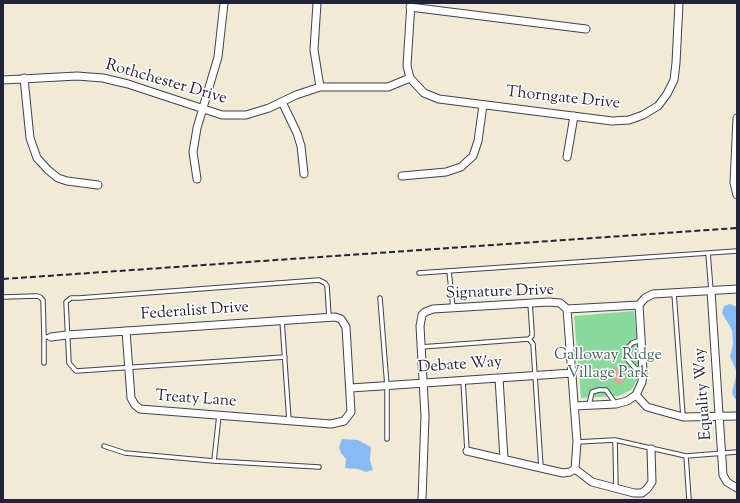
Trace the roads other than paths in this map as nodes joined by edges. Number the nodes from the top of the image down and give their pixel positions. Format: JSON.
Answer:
{"nodes":[{"id":1,"x":224,"y":3,"type":"edge"},
{"id":2,"x":317,"y":3,"type":"edge"},
{"id":3,"x":679,"y":3,"type":"edge"},
{"id":4,"x":410,"y":5,"type":"edge"},
{"id":5,"x":586,"y":29,"type":"dead end"},
{"id":6,"x":24,"y":78,"type":"junction"},
{"id":7,"x":410,"y":78,"type":"junction"},
{"id":8,"x":3,"y":80,"type":"edge"},
{"id":9,"x":320,"y":87,"type":"junction"},
{"id":10,"x":282,"y":102,"type":"junction"},
{"id":11,"x":483,"y":105,"type":"junction"},
{"id":12,"x":203,"y":108,"type":"junction"},
{"id":13,"x":574,"y":116,"type":"junction"},
{"id":14,"x":737,"y":118,"type":"edge"},
{"id":15,"x":567,"y":156,"type":"dead end"},
{"id":16,"x":304,"y":174,"type":"dead end"},
{"id":17,"x":402,"y":176,"type":"dead end"},
{"id":18,"x":198,"y":179,"type":"dead end"},
{"id":19,"x":98,"y":185,"type":"dead end"},
{"id":20,"x":737,"y":195,"type":"edge"},
{"id":21,"x":737,"y":251,"type":"edge"},
{"id":22,"x":708,"y":253,"type":"junction"},
{"id":23,"x":449,"y":271,"type":"junction"},
{"id":24,"x":419,"y":272,"type":"dead end"},
{"id":25,"x":737,"y":289,"type":"edge"},
{"id":26,"x":711,"y":290,"type":"junction"},
{"id":27,"x":674,"y":293,"type":"junction"},
{"id":28,"x":3,"y":297,"type":"edge"},
{"id":29,"x":380,"y":298,"type":"dead end"},
{"id":30,"x":530,"y":303,"type":"junction"},
{"id":31,"x":639,"y":306,"type":"junction"},
{"id":32,"x":453,"y":308,"type":"junction"},
{"id":33,"x":567,"y":309,"type":"junction"},
{"id":34,"x":329,"y":317,"type":"junction"},
{"id":35,"x":282,"y":320,"type":"junction"},
{"id":36,"x":126,"y":331,"type":"junction"},
{"id":37,"x":67,"y":335,"type":"junction"},
{"id":38,"x":47,"y":337,"type":"junction"},
{"id":39,"x":529,"y":338,"type":"junction"},
{"id":40,"x":641,"y":340,"type":"junction"},
{"id":41,"x":421,"y":347,"type":"junction"},
{"id":42,"x":285,"y":357,"type":"junction"},
{"id":43,"x":44,"y":363,"type":"dead end"},
{"id":44,"x":128,"y":368,"type":"junction"},
{"id":45,"x":643,"y":371,"type":"junction"},
{"id":46,"x":572,"y":373,"type":"junction"},
{"id":47,"x":535,"y":375,"type":"junction"},
{"id":48,"x":499,"y":378,"type":"junction"},
{"id":49,"x":463,"y":380,"type":"junction"},
{"id":50,"x":424,"y":383,"type":"junction"},
{"id":51,"x":386,"y":386,"type":"junction"},
{"id":52,"x":351,"y":388,"type":"junction"},
{"id":53,"x":636,"y":395,"type":"junction"},
{"id":54,"x":616,"y":404,"type":"junction"},
{"id":55,"x":574,"y":406,"type":"junction"},
{"id":56,"x":589,"y":406,"type":"junction"},
{"id":57,"x":219,"y":416,"type":"junction"},
{"id":58,"x":737,"y":416,"type":"edge"},
{"id":59,"x":720,"y":417,"type":"junction"},
{"id":60,"x":683,"y":418,"type":"junction"},
{"id":61,"x":289,"y":421,"type":"junction"},
{"id":62,"x":387,"y":439,"type":"dead end"},
{"id":63,"x":615,"y":440,"type":"junction"},
{"id":64,"x":577,"y":442,"type":"junction"},
{"id":65,"x":104,"y":446,"type":"dead end"},
{"id":66,"x":651,"y":449,"type":"junction"},
{"id":67,"x":467,"y":451,"type":"joint"},
{"id":68,"x":737,"y":452,"type":"edge"},
{"id":69,"x":722,"y":453,"type":"junction"},
{"id":70,"x":686,"y":456,"type":"junction"},
{"id":71,"x":504,"y":459,"type":"junction"},
{"id":72,"x":214,"y":461,"type":"junction"},
{"id":73,"x":319,"y":467,"type":"dead end"},
{"id":74,"x":541,"y":468,"type":"junction"},
{"id":75,"x":576,"y":469,"type":"junction"},
{"id":76,"x":737,"y":488,"type":"edge"},
{"id":77,"x":616,"y":489,"type":"junction"},
{"id":78,"x":422,"y":500,"type":"edge"},
{"id":79,"x":689,"y":500,"type":"edge"}],
"edges":[{"from":1,"to":12,"type":"street"},
{"from":2,"to":9,"type":"street"},
{"from":3,"to":13,"type":"street","name":"Thorngate Drive"},
{"from":4,"to":5,"type":"street"},
{"from":4,"to":7,"type":"street"},
{"from":6,"to":8,"type":"street","name":"Rothchester Drive"},
{"from":6,"to":12,"type":"street","name":"Rothchester Drive"},
{"from":6,"to":19,"type":"street"},
{"from":7,"to":9,"type":"street","name":"Rothchester Drive"},
{"from":7,"to":11,"type":"street","name":"Thorngate Drive"},
{"from":9,"to":10,"type":"street","name":"Rothchester Drive"},
{"from":10,"to":12,"type":"street","name":"Rothchester Drive"},
{"from":10,"to":16,"type":"street"},
{"from":11,"to":13,"type":"street","name":"Thorngate Drive"},
{"from":11,"to":17,"type":"street"},
{"from":12,"to":18,"type":"street"},
{"from":13,"to":15,"type":"street"},
{"from":14,"to":20,"type":"street"},
{"from":21,"to":22,"type":"lane"},
{"from":22,"to":23,"type":"lane"},
{"from":22,"to":26,"type":"lane"},
{"from":23,"to":24,"type":"lane"},
{"from":23,"to":32,"type":"lane"},
{"from":25,"to":26,"type":"street"},
{"from":26,"to":27,"type":"street"},
{"from":26,"to":59,"type":"street","name":"Equality Way"},
{"from":27,"to":31,"type":"street"},
{"from":27,"to":60,"type":"lane"},
{"from":28,"to":38,"type":"lane"},
{"from":29,"to":51,"type":"lane"},
{"from":30,"to":32,"type":"street","name":"Signature Drive"},
{"from":30,"to":33,"type":"street","name":"Signature Drive"},
{"from":30,"to":39,"type":"lane"},
{"from":31,"to":33,"type":"street","name":"Signature Drive"},
{"from":31,"to":40,"type":"street"},
{"from":32,"to":41,"type":"street","name":"Signature Drive"},
{"from":33,"to":46,"type":"street"},
{"from":34,"to":35,"type":"street","name":"Federalist Drive"},
{"from":34,"to":37,"type":"lane"},
{"from":34,"to":52,"type":"street","name":"Federalist Drive"},
{"from":35,"to":36,"type":"street","name":"Federalist Drive"},
{"from":35,"to":42,"type":"lane"},
{"from":36,"to":37,"type":"street","name":"Federalist Drive"},
{"from":36,"to":44,"type":"street","name":"Treaty Lane"},
{"from":37,"to":38,"type":"street","name":"Federalist Drive"},
{"from":37,"to":44,"type":"lane"},
{"from":38,"to":43,"type":"lane"},
{"from":39,"to":41,"type":"lane"},
{"from":39,"to":47,"type":"lane"},
{"from":40,"to":45,"type":"street"},
{"from":40,"to":45,"type":"lane"},
{"from":41,"to":50,"type":"street"},
{"from":42,"to":44,"type":"lane"},
{"from":42,"to":61,"type":"lane"},
{"from":44,"to":57,"type":"street","name":"Treaty Lane"},
{"from":45,"to":53,"type":"street"},
{"from":46,"to":47,"type":"street","name":"Debate Way"},
{"from":46,"to":55,"type":"street"},
{"from":47,"to":48,"type":"street","name":"Debate Way"},
{"from":47,"to":74,"type":"lane"},
{"from":48,"to":49,"type":"street","name":"Debate Way"},
{"from":48,"to":71,"type":"street"},
{"from":49,"to":50,"type":"street","name":"Debate Way"},
{"from":49,"to":67,"type":"lane"},
{"from":50,"to":51,"type":"street","name":"Debate Way"},
{"from":50,"to":78,"type":"street"},
{"from":51,"to":52,"type":"street","name":"Debate Way"},
{"from":51,"to":62,"type":"lane"},
{"from":52,"to":61,"type":"street","name":"Treaty Lane"},
{"from":53,"to":54,"type":"street"},
{"from":53,"to":60,"type":"street"},
{"from":54,"to":56,"type":"street"},
{"from":54,"to":56,"type":"lane"},
{"from":55,"to":56,"type":"street"},
{"from":55,"to":64,"type":"street"},
{"from":57,"to":61,"type":"street","name":"Treaty Lane"},
{"from":57,"to":72,"type":"lane"},
{"from":58,"to":59,"type":"street"},
{"from":59,"to":60,"type":"street"},
{"from":59,"to":69,"type":"street","name":"Equality Way"},
{"from":63,"to":64,"type":"lane"},
{"from":63,"to":66,"type":"lane"},
{"from":63,"to":77,"type":"lane"},
{"from":64,"to":75,"type":"street"},
{"from":65,"to":72,"type":"lane"},
{"from":66,"to":70,"type":"lane"},
{"from":66,"to":77,"type":"street"},
{"from":67,"to":71,"type":"street"},
{"from":68,"to":69,"type":"lane"},
{"from":69,"to":70,"type":"lane"},
{"from":69,"to":76,"type":"street","name":"Equality Way"},
{"from":70,"to":79,"type":"lane"},
{"from":71,"to":74,"type":"street"},
{"from":72,"to":73,"type":"lane"},
{"from":74,"to":75,"type":"street"},
{"from":75,"to":77,"type":"street"}]}
